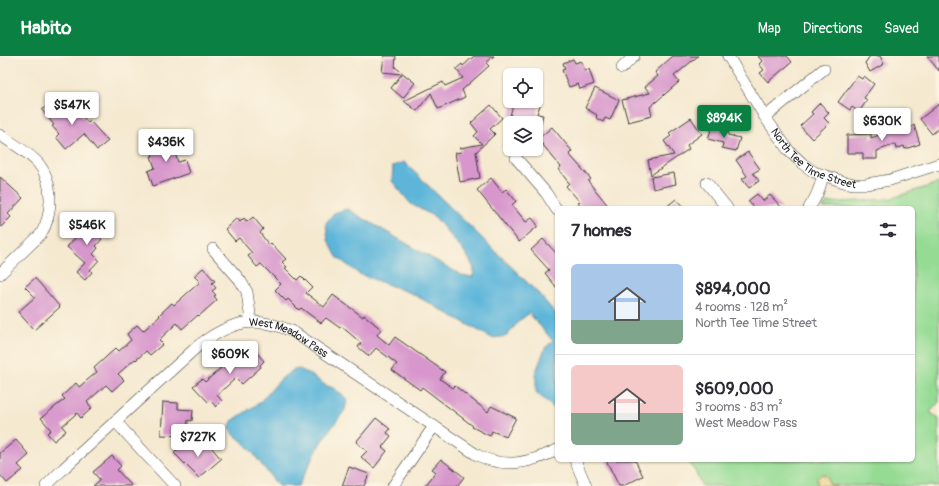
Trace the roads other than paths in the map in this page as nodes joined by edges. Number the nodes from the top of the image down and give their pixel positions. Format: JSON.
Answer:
{"nodes":[{"id":1,"x":634,"y":56,"type":"edge"},
{"id":2,"x":728,"y":56,"type":"edge"},
{"id":3,"x":622,"y":68,"type":"dead end"},
{"id":4,"x":824,"y":68,"type":"dead end"},
{"id":5,"x":765,"y":117,"type":"junction"},
{"id":6,"x":0,"y":135,"type":"edge"},
{"id":7,"x":516,"y":158,"type":"dead end"},
{"id":8,"x":939,"y":164,"type":"edge"},
{"id":9,"x":823,"y":175,"type":"junction"},
{"id":10,"x":707,"y":183,"type":"dead end"},
{"id":11,"x":726,"y":206,"type":"edge"},
{"id":12,"x":810,"y":206,"type":"edge"},
{"id":13,"x":555,"y":207,"type":"edge"},
{"id":14,"x":213,"y":249,"type":"dead end"},
{"id":15,"x":0,"y":274,"type":"edge"},
{"id":16,"x":251,"y":321,"type":"junction"},
{"id":17,"x":116,"y":421,"type":"junction"},
{"id":18,"x":434,"y":426,"type":"junction"},
{"id":19,"x":555,"y":451,"type":"edge"},
{"id":20,"x":576,"y":462,"type":"edge"},
{"id":21,"x":46,"y":486,"type":"edge"},
{"id":22,"x":175,"y":486,"type":"edge"},
{"id":23,"x":393,"y":486,"type":"edge"},
{"id":24,"x":586,"y":486,"type":"edge"}],
"edges":[{"from":1,"to":3,"type":"street"},
{"from":2,"to":5,"type":"street","name":"North Tee Time Street"},
{"from":4,"to":5,"type":"street"},
{"from":5,"to":9,"type":"street","name":"North Tee Time Street"},
{"from":6,"to":15,"type":"street"},
{"from":7,"to":13,"type":"street"},
{"from":8,"to":9,"type":"street","name":"North Tee Time Street"},
{"from":9,"to":12,"type":"street"},
{"from":10,"to":11,"type":"street"},
{"from":14,"to":16,"type":"street"},
{"from":16,"to":17,"type":"street","name":"West Meadow Pass"},
{"from":16,"to":18,"type":"street","name":"West Meadow Pass"},
{"from":17,"to":21,"type":"street","name":"West Meadow Pass"},
{"from":17,"to":22,"type":"street"},
{"from":18,"to":19,"type":"street","name":"West Meadow Pass"},
{"from":18,"to":23,"type":"street"},
{"from":20,"to":24,"type":"street"}]}
